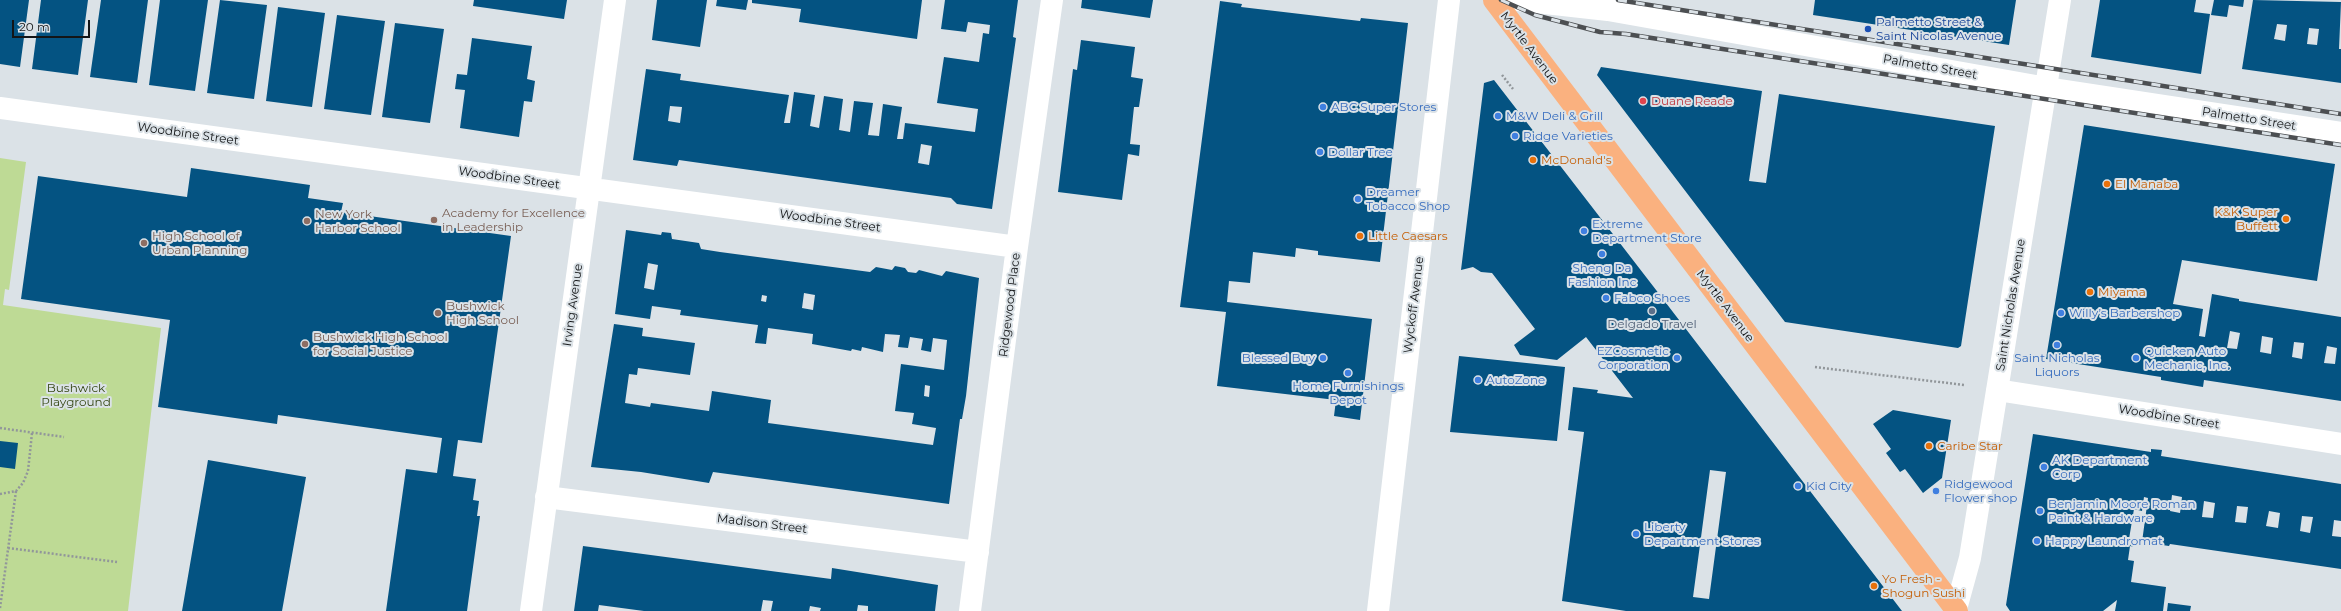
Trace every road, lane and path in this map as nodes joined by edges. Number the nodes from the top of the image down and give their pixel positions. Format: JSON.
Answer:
{"nodes":[{"id":1,"x":615,"y":0,"type":"edge"},
{"id":2,"x":1052,"y":0,"type":"edge"},
{"id":3,"x":1449,"y":0,"type":"edge"},
{"id":4,"x":1494,"y":0,"type":"edge"},
{"id":5,"x":1518,"y":0,"type":"edge"},
{"id":6,"x":2060,"y":0,"type":"edge"},
{"id":7,"x":1502,"y":75,"type":"dead end"},
{"id":8,"x":2047,"y":88,"type":"junction"},
{"id":9,"x":1513,"y":89,"type":"dead end"},
{"id":10,"x":0,"y":108,"type":"edge"},
{"id":11,"x":2341,"y":133,"type":"edge"},
{"id":12,"x":589,"y":189,"type":"junction"},
{"id":13,"x":1017,"y":247,"type":"junction"},
{"id":14,"x":1815,"y":367,"type":"dead end"},
{"id":15,"x":1964,"y":385,"type":"dead end"},
{"id":16,"x":1997,"y":390,"type":"junction"},
{"id":17,"x":0,"y":428,"type":"edge"},
{"id":18,"x":32,"y":433,"type":"junction"},
{"id":19,"x":64,"y":437,"type":"dead end"},
{"id":20,"x":2341,"y":444,"type":"edge"},
{"id":21,"x":16,"y":491,"type":"junction"},
{"id":22,"x":0,"y":494,"type":"edge"},
{"id":23,"x":546,"y":497,"type":"junction"},
{"id":24,"x":8,"y":548,"type":"junction"},
{"id":25,"x":978,"y":552,"type":"junction"},
{"id":26,"x":117,"y":562,"type":"dead end"},
{"id":27,"x":0,"y":608,"type":"edge"},
{"id":28,"x":1383,"y":610,"type":"edge"},
{"id":29,"x":1957,"y":610,"type":"edge"},
{"id":30,"x":531,"y":611,"type":"edge"},
{"id":31,"x":970,"y":611,"type":"edge"}],
"edges":[{"from":1,"to":12,"type":"street","name":"Irving Avenue"},
{"from":2,"to":13,"type":"street","name":"Ridgewood Place"},
{"from":3,"to":28,"type":"street","name":"Wyckoff Avenue"},
{"from":4,"to":29,"type":"main road","name":"Myrtle Avenue"},
{"from":5,"to":8,"type":"street","name":"Palmetto Street"},
{"from":6,"to":8,"type":"street","name":"Saint Nicholas Avenue"},
{"from":7,"to":9,"type":"path"},
{"from":8,"to":11,"type":"street","name":"Palmetto Street"},
{"from":8,"to":16,"type":"street","name":"Saint Nicholas Avenue"},
{"from":10,"to":12,"type":"street","name":"Woodbine Street"},
{"from":12,"to":13,"type":"street","name":"Woodbine Street"},
{"from":12,"to":23,"type":"street","name":"Irving Avenue"},
{"from":13,"to":25,"type":"street","name":"Ridgewood Place"},
{"from":14,"to":15,"type":"path"},
{"from":16,"to":20,"type":"street","name":"Woodbine Street"},
{"from":16,"to":29,"type":"street","name":"Saint Nicholas Avenue"},
{"from":17,"to":18,"type":"path"},
{"from":18,"to":19,"type":"path"},
{"from":18,"to":21,"type":"path"},
{"from":21,"to":22,"type":"path"},
{"from":21,"to":24,"type":"path"},
{"from":23,"to":25,"type":"street","name":"Madison Street"},
{"from":23,"to":30,"type":"street","name":"Irving Avenue"},
{"from":24,"to":26,"type":"path"},
{"from":24,"to":27,"type":"path"},
{"from":25,"to":31,"type":"street","name":"Ridgewood Place"}]}
